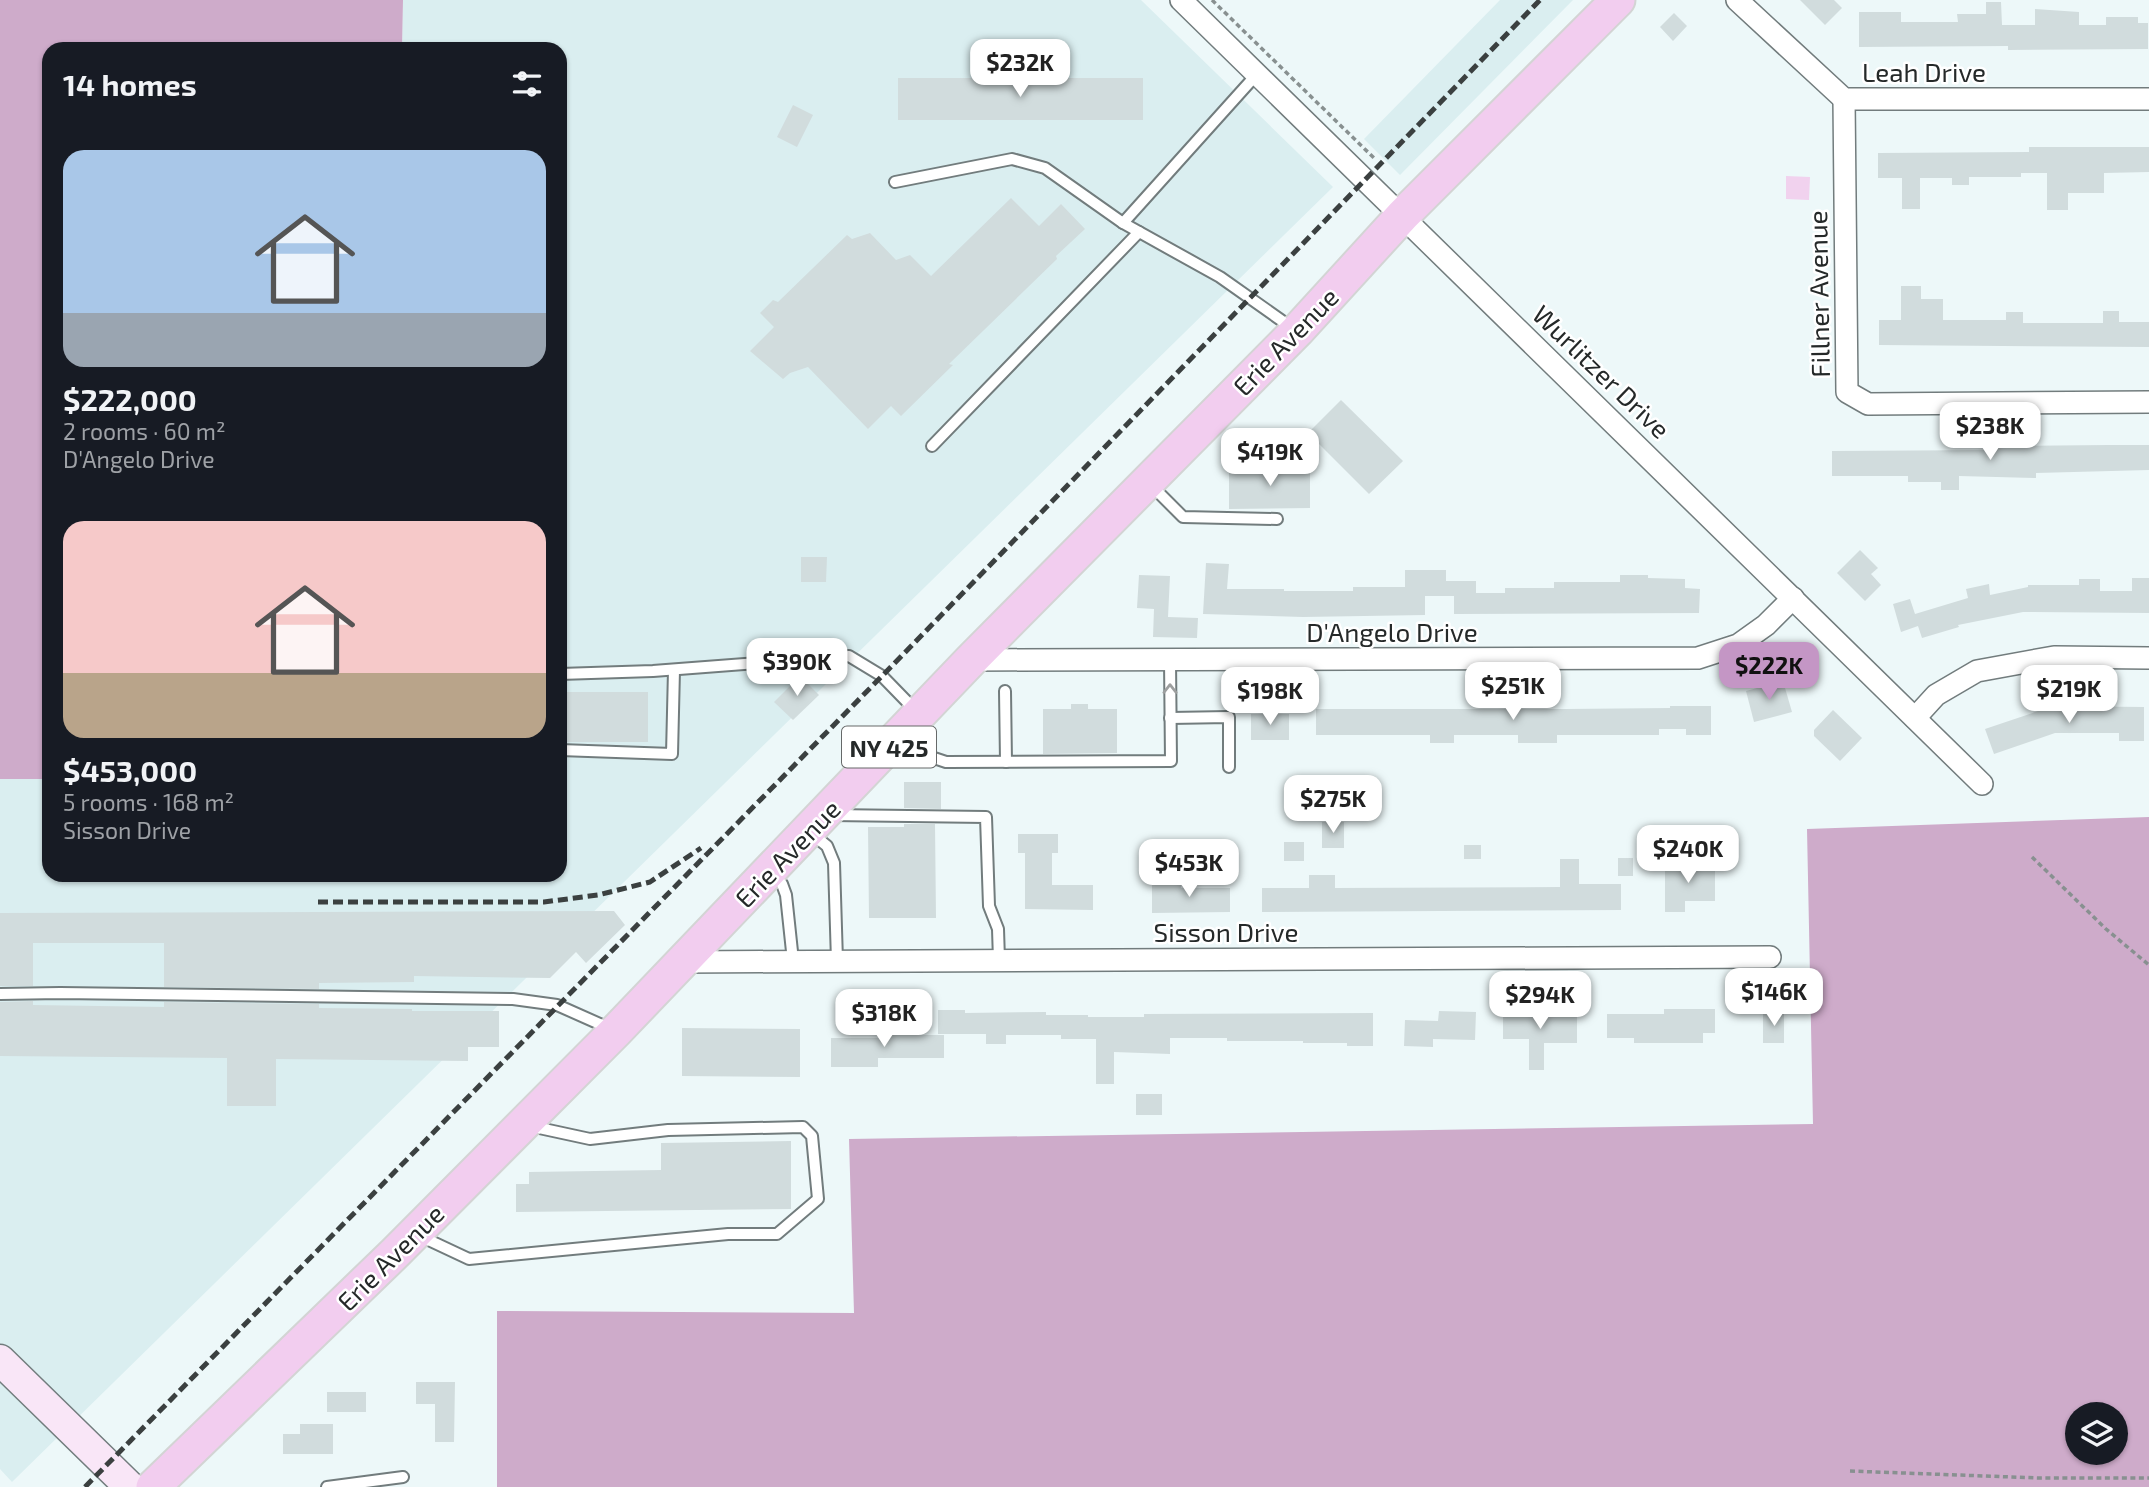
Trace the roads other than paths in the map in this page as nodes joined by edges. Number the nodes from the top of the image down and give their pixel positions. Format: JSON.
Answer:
{"nodes":[{"id":1,"x":1181,"y":0,"type":"edge"},
{"id":2,"x":1618,"y":0,"type":"edge"},
{"id":3,"x":1737,"y":0,"type":"edge"},
{"id":4,"x":1257,"y":74,"type":"junction"},
{"id":5,"x":1844,"y":99,"type":"junction"},
{"id":6,"x":2149,"y":99,"type":"edge"},
{"id":7,"x":895,"y":182,"type":"dead end"},
{"id":8,"x":1403,"y":215,"type":"junction"},
{"id":9,"x":1123,"y":223,"type":"junction"},
{"id":10,"x":1139,"y":232,"type":"junction"},
{"id":11,"x":1297,"y":331,"type":"junction"},
{"id":12,"x":2149,"y":402,"type":"edge"},
{"id":13,"x":932,"y":446,"type":"dead end"},
{"id":14,"x":1148,"y":482,"type":"junction"},
{"id":15,"x":1277,"y":519,"type":"dead end"},
{"id":16,"x":1793,"y":598,"type":"junction"},
{"id":17,"x":2149,"y":657,"type":"edge"},
{"id":18,"x":971,"y":660,"type":"junction"},
{"id":19,"x":1170,"y":660,"type":"junction"},
{"id":20,"x":674,"y":670,"type":"junction"},
{"id":21,"x":567,"y":674,"type":"edge"},
{"id":22,"x":1005,"y":691,"type":"dead end"},
{"id":23,"x":1170,"y":718,"type":"junction"},
{"id":24,"x":1915,"y":718,"type":"junction"},
{"id":25,"x":910,"y":724,"type":"junction"},
{"id":26,"x":567,"y":750,"type":"edge"},
{"id":27,"x":1006,"y":762,"type":"junction"},
{"id":28,"x":1229,"y":767,"type":"dead end"},
{"id":29,"x":1982,"y":783,"type":"dead end"},
{"id":30,"x":816,"y":822,"type":"junction"},
{"id":31,"x":770,"y":871,"type":"junction"},
{"id":32,"x":1770,"y":957,"type":"dead end"},
{"id":33,"x":999,"y":960,"type":"junction"},
{"id":34,"x":793,"y":961,"type":"junction"},
{"id":35,"x":837,"y":961,"type":"junction"},
{"id":36,"x":682,"y":962,"type":"junction"},
{"id":37,"x":0,"y":994,"type":"edge"},
{"id":38,"x":616,"y":1031,"type":"junction"},
{"id":39,"x":523,"y":1125,"type":"junction"},
{"id":40,"x":415,"y":1233,"type":"junction"},
{"id":41,"x":0,"y":1360,"type":"edge"},
{"id":42,"x":402,"y":1477,"type":"dead end"},
{"id":43,"x":153,"y":1484,"type":"edge"},
{"id":44,"x":327,"y":1487,"type":"edge"}],
"edges":[{"from":1,"to":4,"type":"street","name":"Wurlitzer Drive"},
{"from":2,"to":8,"type":"main road","name":"Erie Avenue","number":"NY 425"},
{"from":3,"to":5,"type":"street","name":"Leah Drive"},
{"from":4,"to":8,"type":"street","name":"Wurlitzer Drive"},
{"from":4,"to":9,"type":"lane"},
{"from":5,"to":6,"type":"street","name":"Leah Drive"},
{"from":5,"to":12,"type":"street","name":"Fillner Avenue"},
{"from":7,"to":9,"type":"lane"},
{"from":8,"to":11,"type":"main road","name":"Erie Avenue","number":"NY 425"},
{"from":8,"to":16,"type":"street","name":"Wurlitzer Drive"},
{"from":9,"to":10,"type":"lane"},
{"from":10,"to":11,"type":"lane"},
{"from":10,"to":13,"type":"lane"},
{"from":11,"to":14,"type":"main road","name":"Erie Avenue","number":"NY 425"},
{"from":14,"to":15,"type":"lane"},
{"from":14,"to":18,"type":"main road","name":"Erie Avenue","number":"NY 425"},
{"from":16,"to":19,"type":"street","name":"D'Angelo Drive"},
{"from":16,"to":24,"type":"street","name":"Wurlitzer Drive"},
{"from":17,"to":24,"type":"street"},
{"from":18,"to":19,"type":"street","name":"D'Angelo Drive"},
{"from":18,"to":25,"type":"main road","name":"Erie Avenue","number":"NY 425"},
{"from":23,"to":19,"type":"lane","one_way":true},
{"from":20,"to":21,"type":"lane"},
{"from":20,"to":25,"type":"lane"},
{"from":20,"to":26,"type":"lane"},
{"from":22,"to":27,"type":"lane"},
{"from":23,"to":27,"type":"lane"},
{"from":23,"to":28,"type":"lane"},
{"from":24,"to":29,"type":"street","name":"Wurlitzer Drive"},
{"from":25,"to":27,"type":"lane"},
{"from":25,"to":30,"type":"main road","name":"Erie Avenue","number":"NY 425"},
{"from":30,"to":31,"type":"main road","name":"Erie Avenue","number":"NY 425"},
{"from":30,"to":33,"type":"lane"},
{"from":30,"to":35,"type":"lane"},
{"from":31,"to":34,"type":"lane"},
{"from":31,"to":36,"type":"main road","name":"Erie Avenue","number":"NY 425"},
{"from":32,"to":33,"type":"street","name":"Sisson Drive"},
{"from":33,"to":35,"type":"street","name":"Sisson Drive"},
{"from":34,"to":35,"type":"street","name":"Sisson Drive"},
{"from":34,"to":36,"type":"street","name":"Sisson Drive"},
{"from":36,"to":38,"type":"main road","name":"Erie Avenue","number":"NY 425"},
{"from":37,"to":38,"type":"lane"},
{"from":38,"to":39,"type":"main road","name":"Erie Avenue","number":"NY 425"},
{"from":39,"to":40,"type":"main road","name":"Erie Avenue","number":"NY 425"},
{"from":39,"to":40,"type":"lane"},
{"from":40,"to":43,"type":"main road","name":"Erie Avenue","number":"NY 425"},
{"from":41,"to":43,"type":"street"},
{"from":42,"to":44,"type":"lane"}]}
